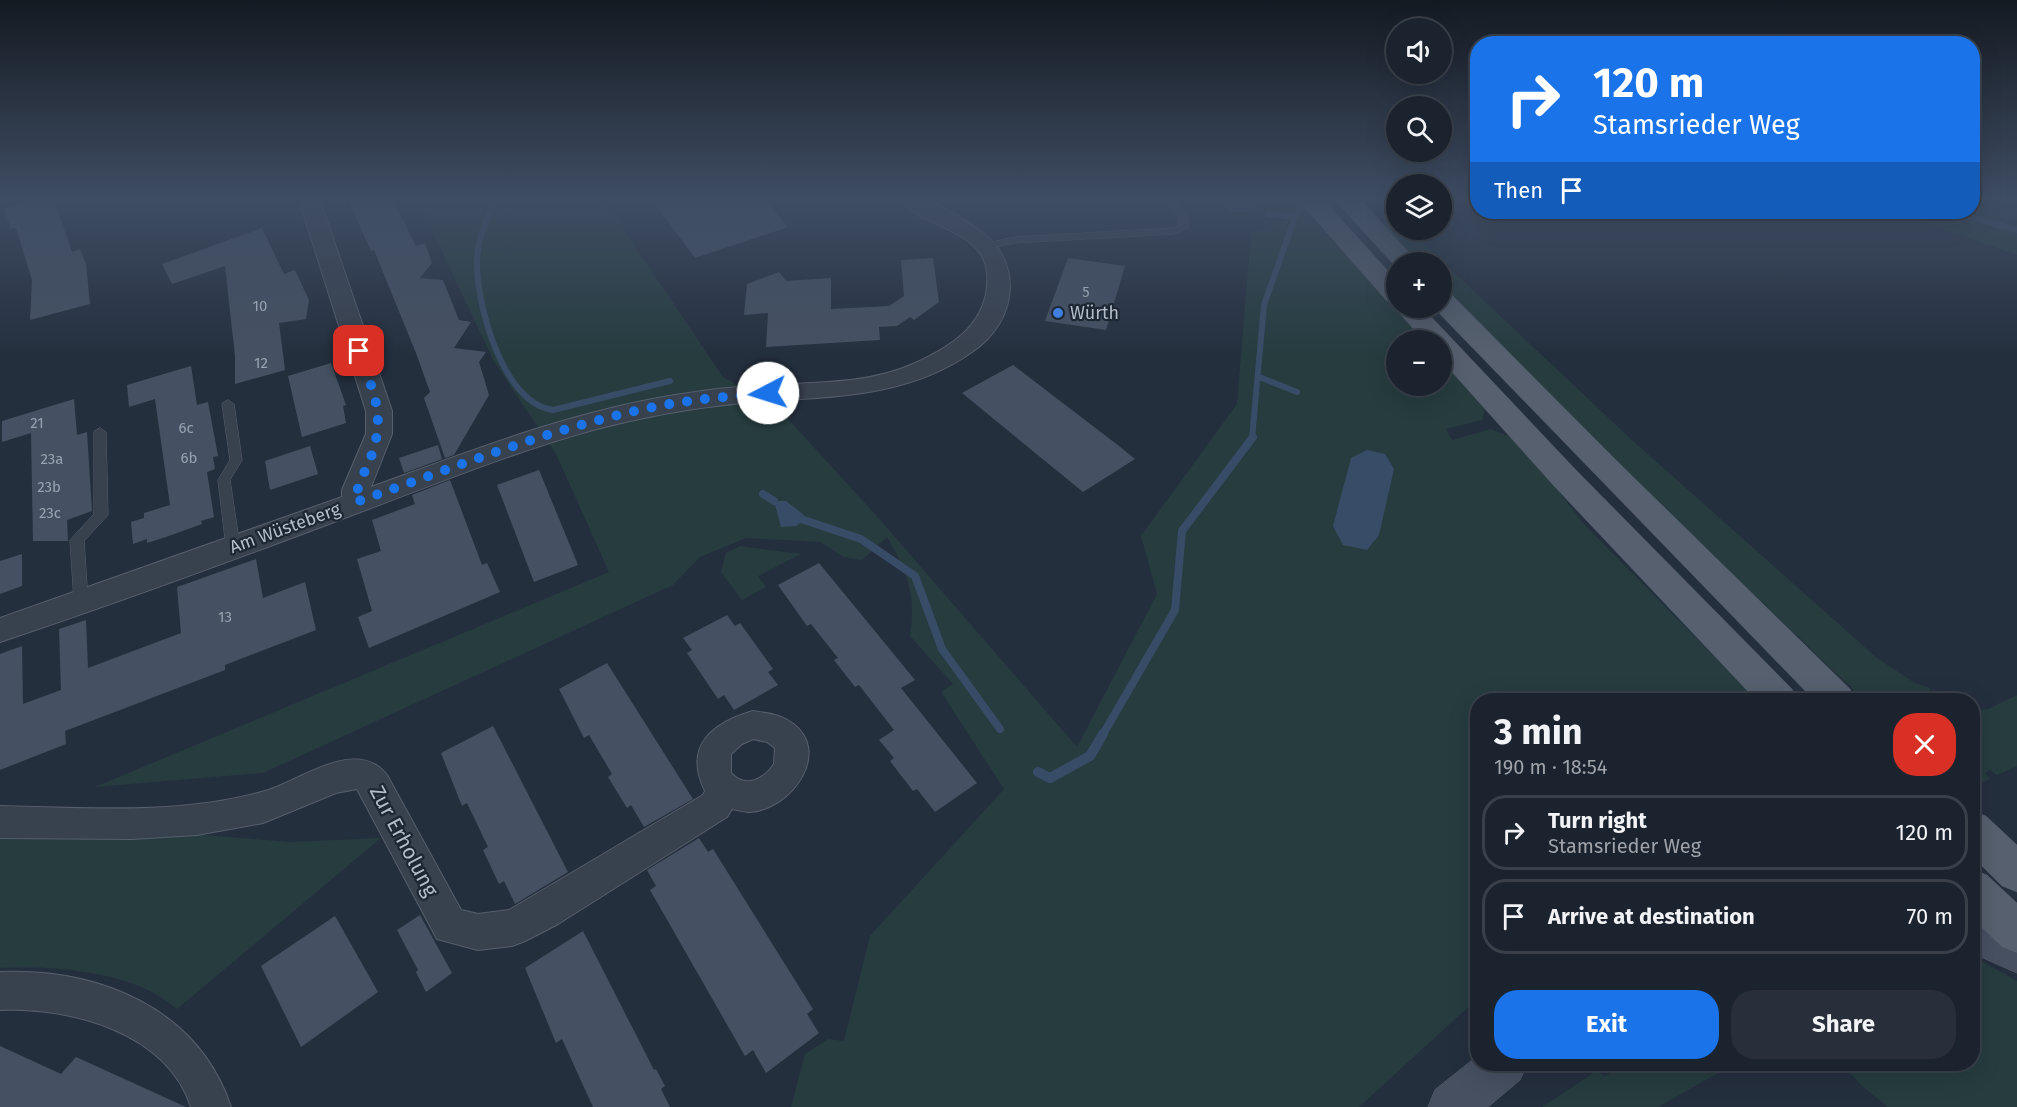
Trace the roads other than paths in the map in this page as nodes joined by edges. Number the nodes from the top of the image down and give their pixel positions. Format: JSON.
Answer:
{"nodes":[{"id":1,"x":326,"y":252,"type":"edge"},
{"id":2,"x":990,"y":252,"type":"edge"},
{"id":3,"x":1357,"y":252,"type":"edge"},
{"id":4,"x":1386,"y":284,"type":"edge"},
{"id":5,"x":1452,"y":310,"type":"edge"},
{"id":6,"x":1417,"y":318,"type":"edge"},
{"id":7,"x":1429,"y":330,"type":"edge"},
{"id":8,"x":1452,"y":355,"type":"edge"},
{"id":9,"x":228,"y":404,"type":"dead end"},
{"id":10,"x":100,"y":432,"type":"dead end"},
{"id":11,"x":356,"y":502,"type":"junction"},
{"id":12,"x":233,"y":547,"type":"junction"},
{"id":13,"x":81,"y":601,"type":"junction"},
{"id":14,"x":0,"y":630,"type":"edge"},
{"id":15,"x":1772,"y":693,"type":"edge"},
{"id":16,"x":1830,"y":693,"type":"edge"},
{"id":17,"x":725,"y":790,"type":"dead end"},
{"id":18,"x":0,"y":822,"type":"edge"},
{"id":19,"x":1980,"y":837,"type":"edge"},
{"id":20,"x":2017,"y":872,"type":"edge"},
{"id":21,"x":1980,"y":897,"type":"edge"},
{"id":22,"x":2017,"y":932,"type":"edge"},
{"id":23,"x":1980,"y":935,"type":"edge"},
{"id":24,"x":2017,"y":951,"type":"edge"},
{"id":25,"x":0,"y":990,"type":"edge"},
{"id":26,"x":1496,"y":1071,"type":"edge"},
{"id":27,"x":211,"y":1107,"type":"edge"},
{"id":28,"x":1452,"y":1107,"type":"edge"}],
"edges":[{"from":1,"to":11,"type":"street"},
{"from":2,"to":11,"type":"street","name":"Am Wüsteberg"},
{"from":3,"to":4,"type":"main road"},
{"from":5,"to":16,"type":"main road"},
{"from":6,"to":7,"type":"main road"},
{"from":8,"to":15,"type":"main road"},
{"from":9,"to":12,"type":"lane"},
{"from":10,"to":13,"type":"lane"},
{"from":11,"to":12,"type":"street","name":"Am Wüsteberg"},
{"from":12,"to":13,"type":"street","name":"Am Wüsteberg"},
{"from":13,"to":14,"type":"street","name":"Am Wüsteberg"},
{"from":17,"to":18,"type":"street","name":"Zur Erholung"},
{"from":19,"to":20,"type":"main road"},
{"from":21,"to":22,"type":"main road"},
{"from":23,"to":24,"type":"main road"},
{"from":25,"to":27,"type":"street"},
{"from":26,"to":28,"type":"main road"}]}
